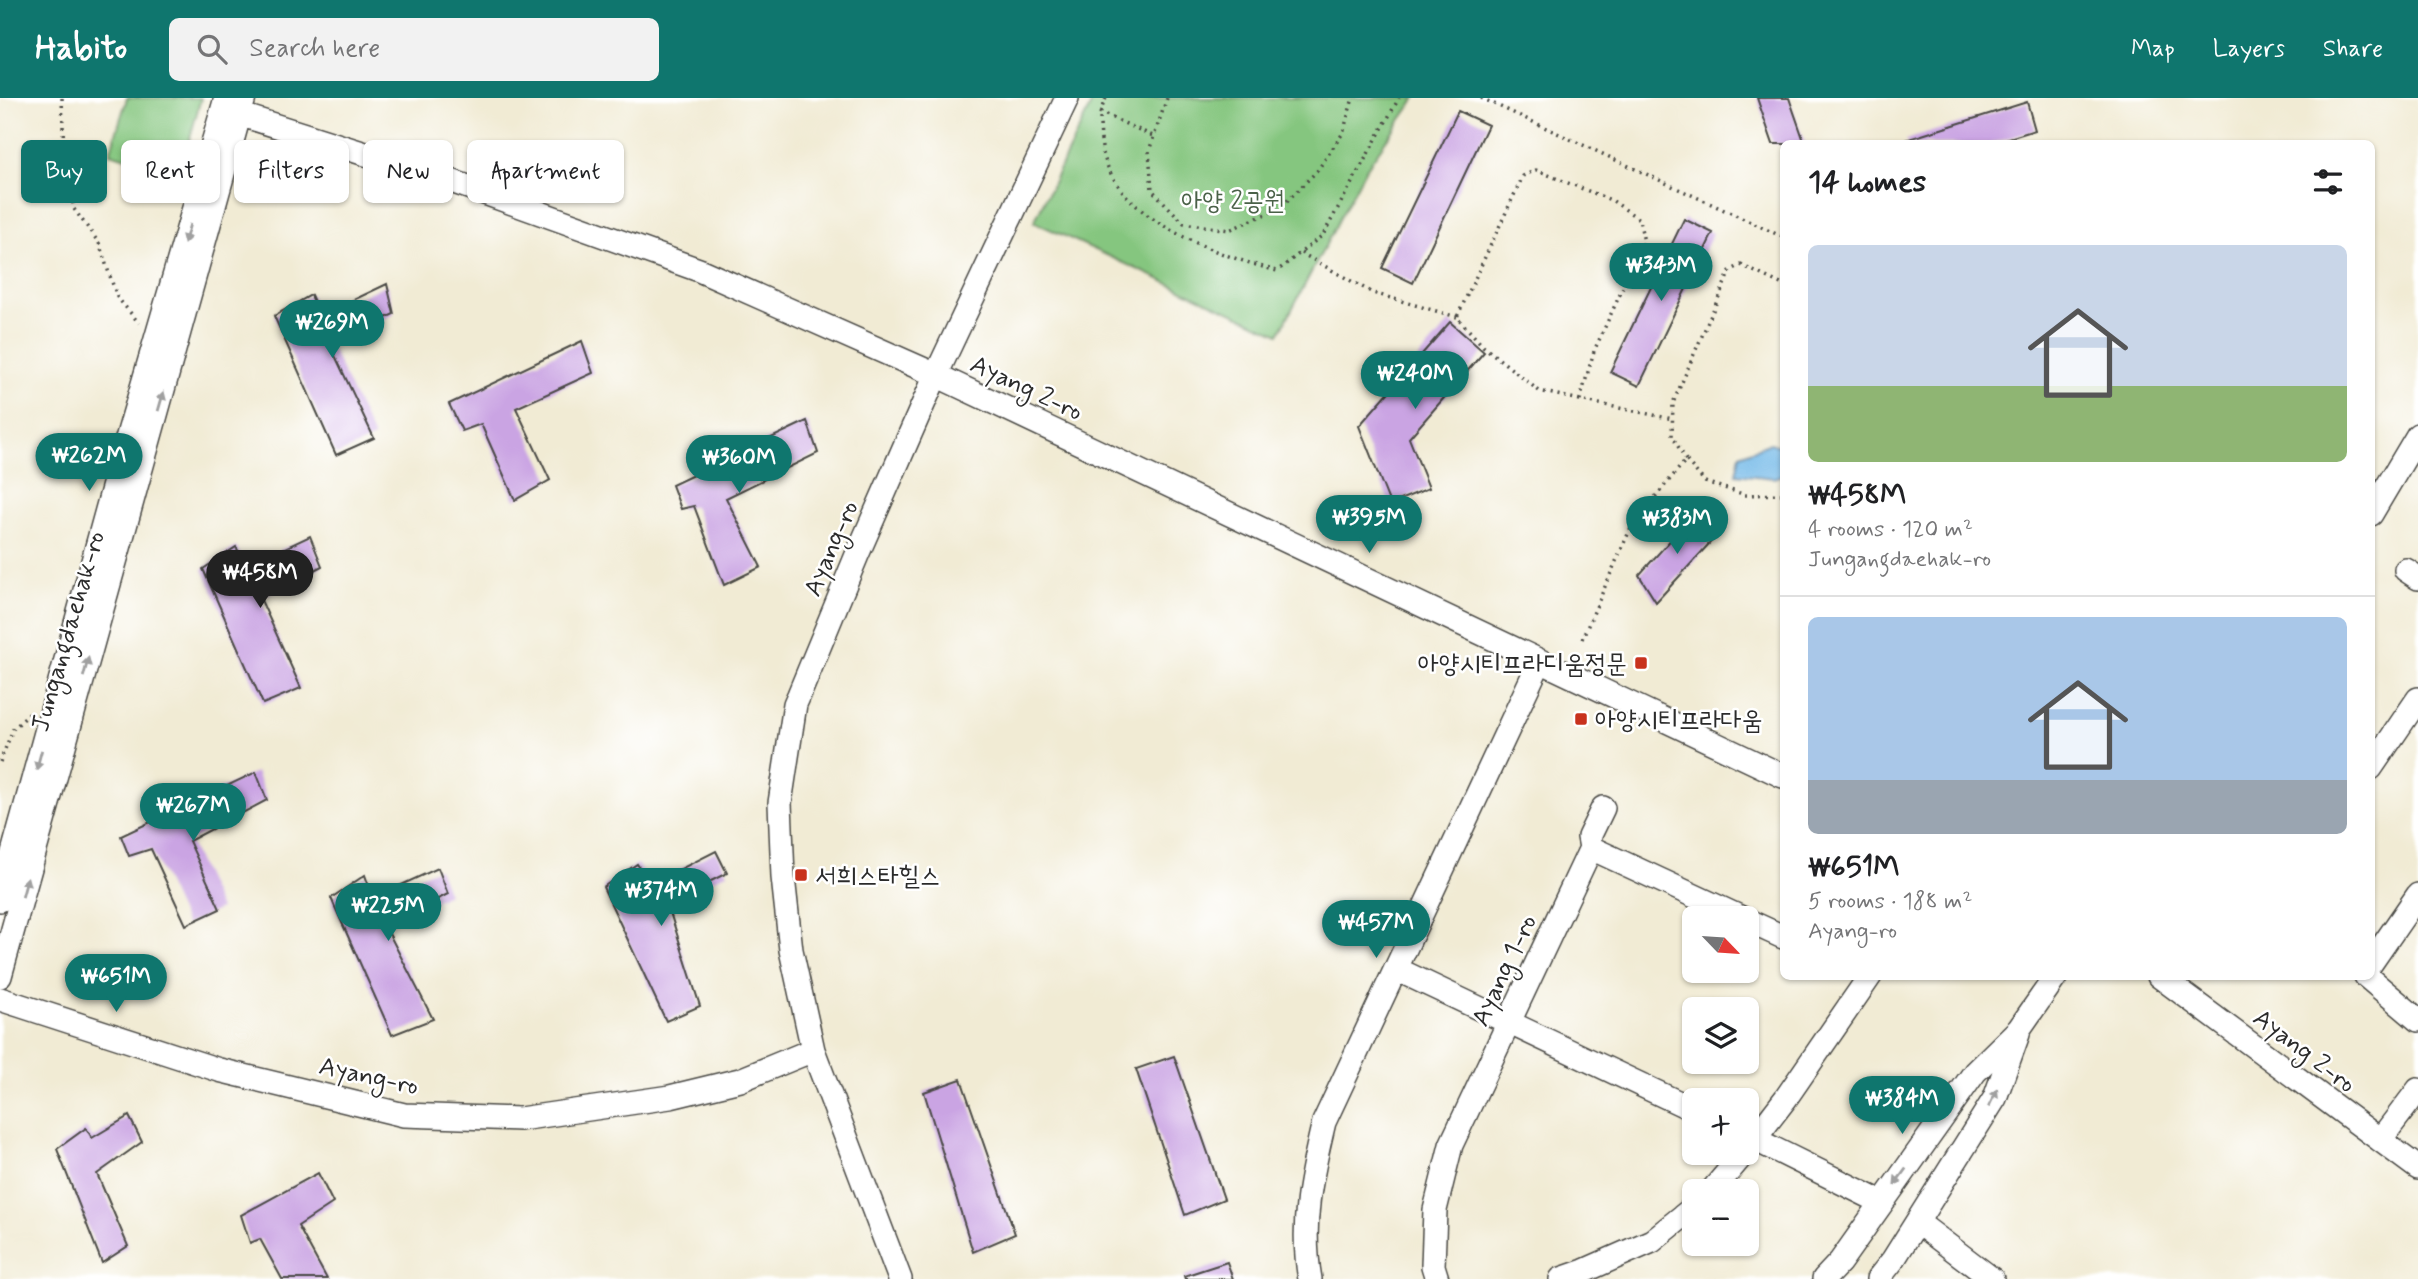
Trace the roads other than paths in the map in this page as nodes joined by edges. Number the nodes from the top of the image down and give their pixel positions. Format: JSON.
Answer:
{"nodes":[{"id":1,"x":1067,"y":98,"type":"edge"},
{"id":2,"x":233,"y":105,"type":"edge"},
{"id":3,"x":936,"y":375,"type":"junction"},
{"id":4,"x":2418,"y":435,"type":"edge"},
{"id":5,"x":2375,"y":507,"type":"edge"},
{"id":6,"x":1540,"y":661,"type":"junction"},
{"id":7,"x":2418,"y":699,"type":"edge"},
{"id":8,"x":2375,"y":762,"type":"edge"},
{"id":9,"x":1780,"y":775,"type":"edge"},
{"id":10,"x":1603,"y":808,"type":"dead end"},
{"id":11,"x":1591,"y":848,"type":"junction"},
{"id":12,"x":2418,"y":895,"type":"edge"},
{"id":13,"x":0,"y":901,"type":"edge"},
{"id":14,"x":1717,"y":906,"type":"edge"},
{"id":15,"x":1759,"y":926,"type":"edge"},
{"id":16,"x":1780,"y":936,"type":"edge"},
{"id":17,"x":2375,"y":958,"type":"edge"},
{"id":18,"x":1396,"y":969,"type":"junction"},
{"id":19,"x":0,"y":976,"type":"edge"},
{"id":20,"x":1867,"y":980,"type":"edge"},
{"id":21,"x":2053,"y":980,"type":"edge"},
{"id":22,"x":2165,"y":980,"type":"edge"},
{"id":23,"x":2371,"y":980,"type":"edge"},
{"id":24,"x":0,"y":999,"type":"edge"},
{"id":25,"x":2418,"y":1020,"type":"edge"},
{"id":26,"x":1509,"y":1023,"type":"junction"},
{"id":27,"x":2019,"y":1029,"type":"junction"},
{"id":28,"x":813,"y":1050,"type":"junction"},
{"id":29,"x":2418,"y":1090,"type":"edge"},
{"id":30,"x":1682,"y":1104,"type":"edge"},
{"id":31,"x":1759,"y":1129,"type":"edge"},
{"id":32,"x":2380,"y":1140,"type":"junction"},
{"id":33,"x":1759,"y":1149,"type":"edge"},
{"id":34,"x":1732,"y":1165,"type":"edge"},
{"id":35,"x":2418,"y":1168,"type":"edge"},
{"id":36,"x":1721,"y":1179,"type":"edge"},
{"id":37,"x":1881,"y":1202,"type":"junction"},
{"id":38,"x":1682,"y":1217,"type":"edge"},
{"id":39,"x":1917,"y":1222,"type":"junction"},
{"id":40,"x":900,"y":1279,"type":"edge"},
{"id":41,"x":1310,"y":1279,"type":"edge"},
{"id":42,"x":1437,"y":1279,"type":"edge"},
{"id":43,"x":1561,"y":1279,"type":"edge"},
{"id":44,"x":1824,"y":1279,"type":"edge"},
{"id":45,"x":1878,"y":1279,"type":"edge"},
{"id":46,"x":1992,"y":1279,"type":"edge"}],
"edges":[{"from":1,"to":3,"type":"street","name":"Ayang-ro"},
{"from":2,"to":3,"type":"street","name":"Ayang 2-ro"},
{"from":2,"to":13,"type":"street","name":"Jungangdaehak-ro","one_way":true},
{"from":19,"to":2,"type":"street","name":"Jungangdaehak-ro","one_way":true},
{"from":3,"to":6,"type":"street","name":"Ayang 2-ro"},
{"from":3,"to":28,"type":"street","name":"Ayang-ro"},
{"from":4,"to":5,"type":"street"},
{"from":6,"to":9,"type":"street","name":"Ayang 2-ro"},
{"from":6,"to":18,"type":"street"},
{"from":7,"to":8,"type":"street"},
{"from":10,"to":11,"type":"street","name":"Ayang 1-ro"},
{"from":11,"to":14,"type":"street"},
{"from":11,"to":26,"type":"street","name":"Ayang 1-ro"},
{"from":12,"to":17,"type":"street"},
{"from":15,"to":16,"type":"street"},
{"from":18,"to":26,"type":"street"},
{"from":18,"to":41,"type":"street"},
{"from":20,"to":31,"type":"street"},
{"from":21,"to":27,"type":"street"},
{"from":22,"to":32,"type":"street","name":"Ayang 2-ro"},
{"from":23,"to":25,"type":"street"},
{"from":24,"to":28,"type":"street","name":"Ayang-ro"},
{"from":26,"to":30,"type":"street"},
{"from":26,"to":42,"type":"street","name":"Ayang 1-ro"},
{"from":27,"to":37,"type":"street","one_way":true},
{"from":39,"to":27,"type":"street","one_way":true},
{"from":28,"to":40,"type":"street","name":"Ayang-ro"},
{"from":29,"to":32,"type":"street"},
{"from":32,"to":35,"type":"street","name":"Ayang 2-ro"},
{"from":33,"to":37,"type":"street"},
{"from":34,"to":36,"type":"street"},
{"from":37,"to":44,"type":"street"},
{"from":38,"to":43,"type":"street"},
{"from":39,"to":45,"type":"street"},
{"from":39,"to":46,"type":"street"}]}
